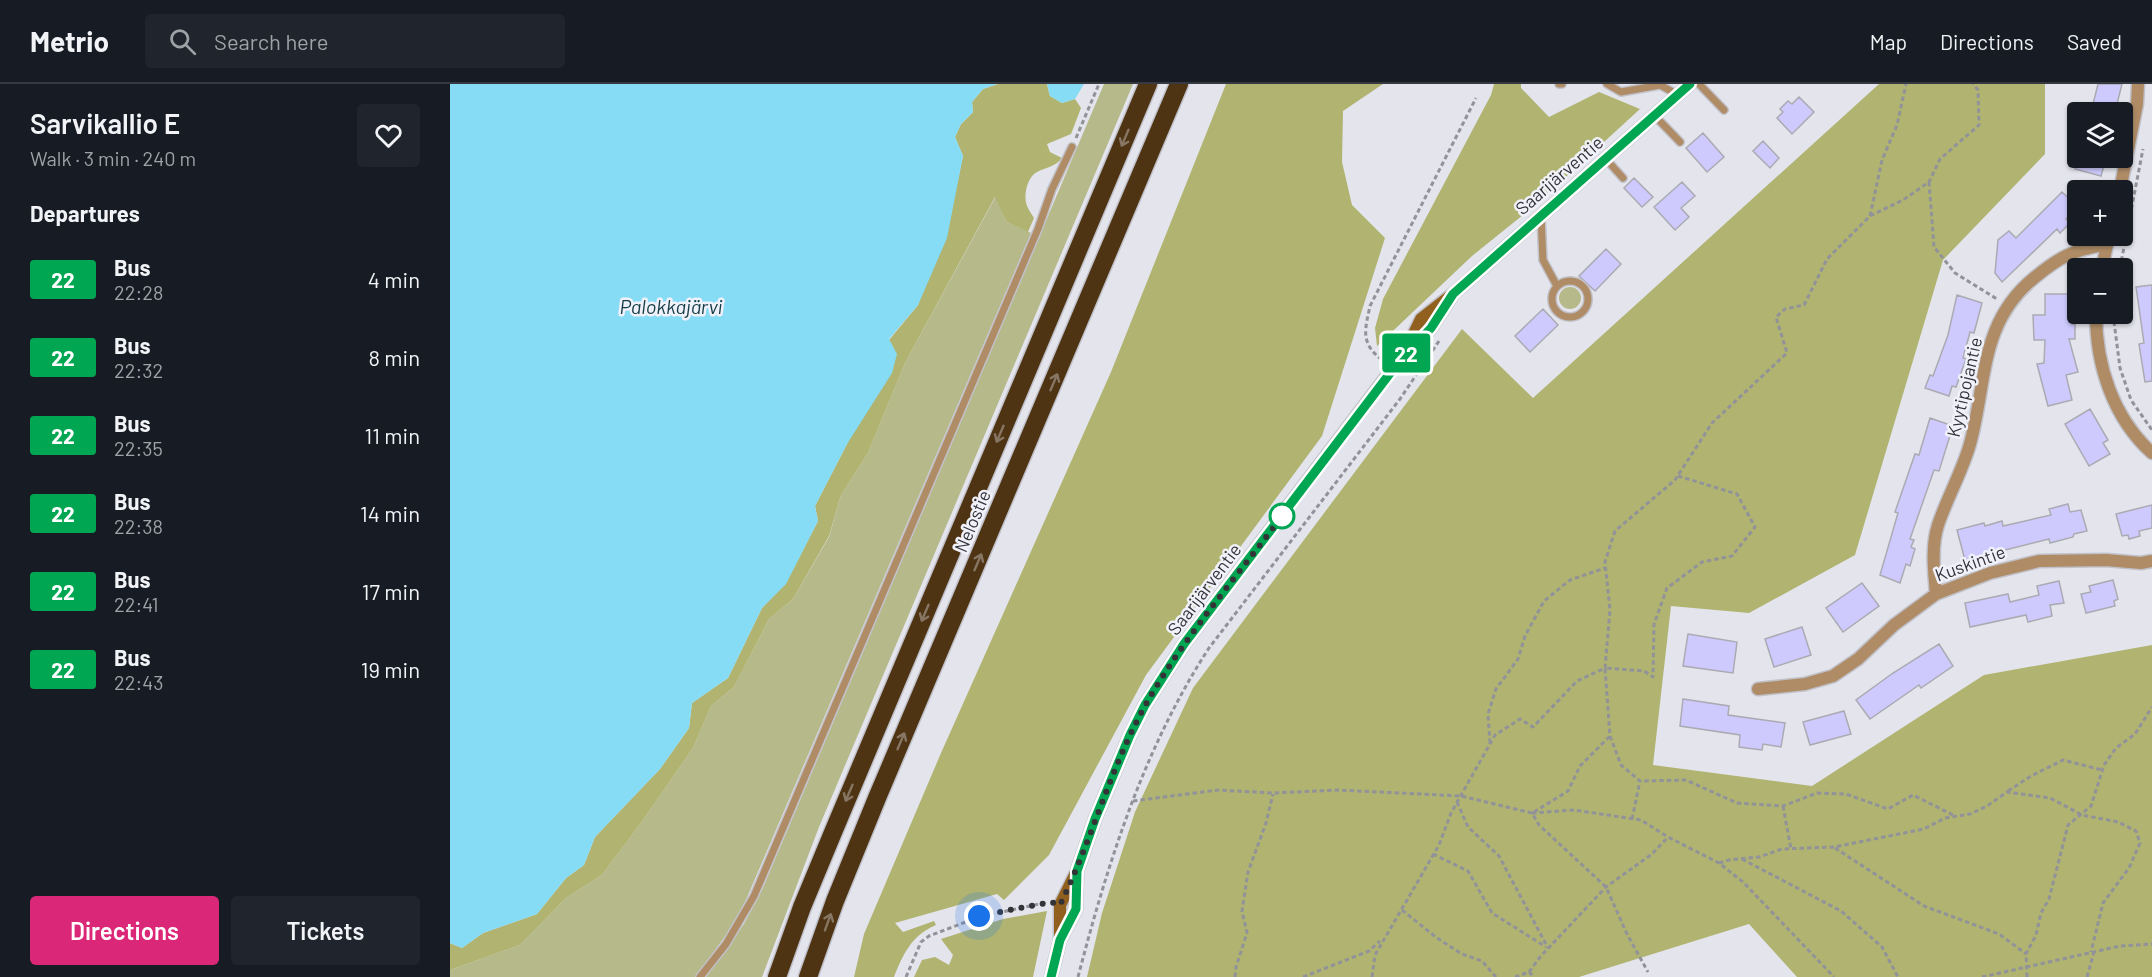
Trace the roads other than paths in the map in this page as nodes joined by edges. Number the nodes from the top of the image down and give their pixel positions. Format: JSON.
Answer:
{"nodes":[{"id":1,"x":1148,"y":84,"type":"edge"},
{"id":2,"x":1179,"y":84,"type":"edge"},
{"id":3,"x":1607,"y":84,"type":"edge"},
{"id":4,"x":1690,"y":84,"type":"edge"},
{"id":5,"x":1699,"y":84,"type":"edge"},
{"id":6,"x":2138,"y":84,"type":"edge"},
{"id":7,"x":1678,"y":95,"type":"junction"},
{"id":8,"x":1724,"y":110,"type":"dead end"},
{"id":9,"x":1654,"y":115,"type":"junction"},
{"id":10,"x":1680,"y":142,"type":"dead end"},
{"id":11,"x":1072,"y":147,"type":"road end"},
{"id":12,"x":1605,"y":158,"type":"junction"},
{"id":13,"x":1623,"y":178,"type":"dead end"},
{"id":14,"x":2122,"y":180,"type":"edge"},
{"id":15,"x":1541,"y":215,"type":"junction"},
{"id":16,"x":2090,"y":246,"type":"edge"},
{"id":17,"x":1557,"y":286,"type":"junction"},
{"id":18,"x":2096,"y":324,"type":"edge"},
{"id":19,"x":2152,"y":453,"type":"edge"},
{"id":20,"x":2152,"y":561,"type":"edge"},
{"id":21,"x":1936,"y":594,"type":"junction"},
{"id":22,"x":1758,"y":689,"type":"dead end"},
{"id":23,"x":1077,"y":871,"type":"junction"},
{"id":24,"x":1060,"y":940,"type":"junction"},
{"id":25,"x":700,"y":977,"type":"edge"},
{"id":26,"x":777,"y":977,"type":"edge"},
{"id":27,"x":808,"y":977,"type":"edge"},
{"id":28,"x":1051,"y":977,"type":"edge"}],
"edges":[{"from":1,"to":26,"type":"highway","name":"Nelostie","one_way":true},
{"from":27,"to":2,"type":"highway","name":"Nelostie","one_way":true},
{"from":3,"to":7,"type":"lane"},
{"from":4,"to":7,"type":"main road","name":"Saarijärventie"},
{"from":5,"to":8,"type":"lane"},
{"from":6,"to":14,"type":"street"},
{"from":7,"to":9,"type":"main road","name":"Saarijärventie"},
{"from":9,"to":10,"type":"lane"},
{"from":9,"to":12,"type":"main road","name":"Saarijärventie"},
{"from":11,"to":25,"type":"lane"},
{"from":12,"to":13,"type":"lane"},
{"from":12,"to":15,"type":"main road","name":"Saarijärventie"},
{"from":15,"to":17,"type":"lane"},
{"from":15,"to":23,"type":"main road","name":"Saarijärventie"},
{"from":16,"to":21,"type":"street","name":"Kyytipojantie"},
{"from":17,"to":17,"type":"lane"},
{"from":18,"to":19,"type":"street"},
{"from":20,"to":21,"type":"street","name":"Kuskintie"},
{"from":21,"to":22,"type":"street","name":"Kuskintie"},
{"from":23,"to":24,"type":"main road","name":"Saarijärventie"},
{"from":23,"to":24,"type":"main road","name":"Saarijärventie"},
{"from":24,"to":28,"type":"main road","name":"Saarijärventie"}]}
